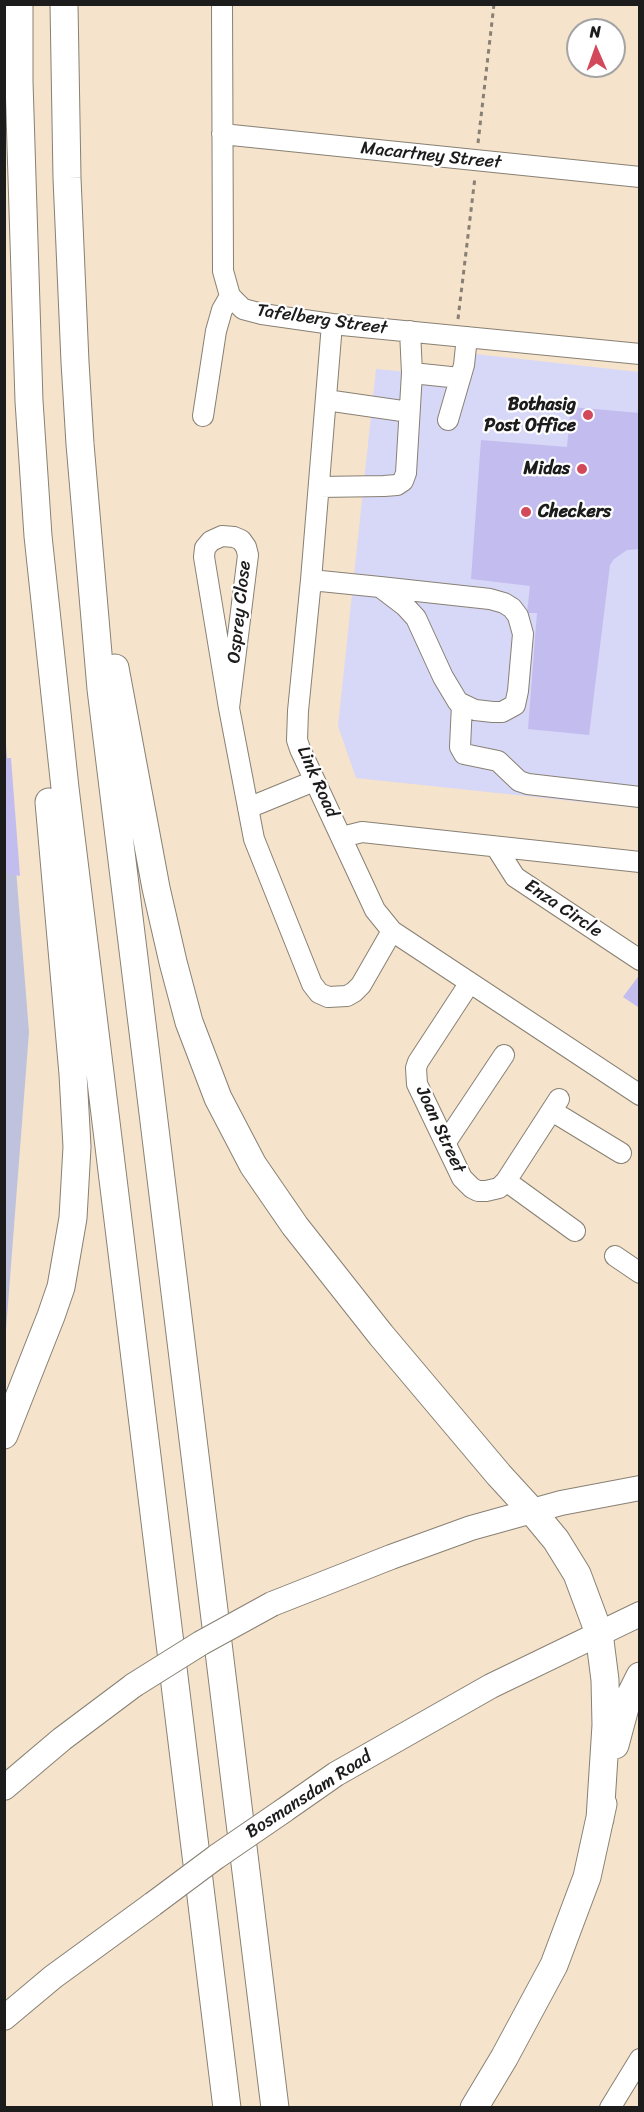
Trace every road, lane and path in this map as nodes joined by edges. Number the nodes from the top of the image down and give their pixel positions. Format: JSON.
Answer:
{"nodes":[{"id":1,"x":19,"y":4,"type":"edge"},
{"id":2,"x":64,"y":4,"type":"edge"},
{"id":3,"x":222,"y":4,"type":"edge"},
{"id":4,"x":222,"y":134,"type":"junction"},
{"id":5,"x":639,"y":177,"type":"edge"},
{"id":6,"x":230,"y":296,"type":"junction"},
{"id":7,"x":332,"y":324,"type":"junction"},
{"id":8,"x":410,"y":331,"type":"junction"},
{"id":9,"x":467,"y":337,"type":"junction"},
{"id":10,"x":639,"y":354,"type":"edge"},
{"id":11,"x":412,"y":373,"type":"junction"},
{"id":12,"x":460,"y":378,"type":"junction"},
{"id":13,"x":326,"y":400,"type":"junction"},
{"id":14,"x":409,"y":412,"type":"junction"},
{"id":15,"x":203,"y":416,"type":"dead end"},
{"id":16,"x":448,"y":420,"type":"dead end"},
{"id":17,"x":319,"y":487,"type":"junction"},
{"id":18,"x":39,"y":536,"type":"junction"},
{"id":19,"x":91,"y":575,"type":"junction"},
{"id":20,"x":311,"y":580,"type":"junction"},
{"id":21,"x":380,"y":587,"type":"junction"},
{"id":22,"x":462,"y":705,"type":"junction"},
{"id":23,"x":229,"y":708,"type":"junction"},
{"id":24,"x":314,"y":781,"type":"junction"},
{"id":25,"x":639,"y":797,"type":"edge"},
{"id":26,"x":248,"y":808,"type":"junction"},
{"id":27,"x":342,"y":837,"type":"junction"},
{"id":28,"x":496,"y":847,"type":"junction"},
{"id":29,"x":639,"y":862,"type":"edge"},
{"id":30,"x":392,"y":931,"type":"junction"},
{"id":31,"x":639,"y":960,"type":"edge"},
{"id":32,"x":469,"y":984,"type":"junction"},
{"id":33,"x":504,"y":1054,"type":"dead end"},
{"id":34,"x":639,"y":1095,"type":"edge"},
{"id":35,"x":446,"y":1142,"type":"junction"},
{"id":36,"x":621,"y":1153,"type":"dead end"},
{"id":37,"x":506,"y":1182,"type":"junction"},
{"id":38,"x":575,"y":1231,"type":"dead end"},
{"id":39,"x":615,"y":1256,"type":"dead end"},
{"id":40,"x":639,"y":1273,"type":"edge"},
{"id":41,"x":4,"y":1435,"type":"edge"},
{"id":42,"x":639,"y":1488,"type":"edge"},
{"id":43,"x":532,"y":1511,"type":"junction"},
{"id":44,"x":639,"y":1614,"type":"edge"},
{"id":45,"x":599,"y":1633,"type":"junction"},
{"id":46,"x":639,"y":1676,"type":"edge"},
{"id":47,"x":4,"y":1788,"type":"edge"},
{"id":48,"x":600,"y":1819,"type":"junction"},
{"id":49,"x":4,"y":2019,"type":"edge"},
{"id":50,"x":639,"y":2060,"type":"edge"},
{"id":51,"x":227,"y":2108,"type":"edge"},
{"id":52,"x":275,"y":2108,"type":"edge"},
{"id":53,"x":474,"y":2108,"type":"edge"},
{"id":54,"x":610,"y":2108,"type":"edge"}],
"edges":[{"from":1,"to":18,"type":"highway"},
{"from":2,"to":19,"type":"highway"},
{"from":3,"to":4,"type":"street"},
{"from":4,"to":5,"type":"street","name":"Macartney Street"},
{"from":4,"to":6,"type":"street"},
{"from":6,"to":7,"type":"street","name":"Tafelberg Street"},
{"from":6,"to":15,"type":"street"},
{"from":7,"to":8,"type":"street","name":"Tafelberg Street"},
{"from":7,"to":13,"type":"street","name":"Link Road"},
{"from":8,"to":9,"type":"street","name":"Tafelberg Street"},
{"from":8,"to":11,"type":"street"},
{"from":9,"to":10,"type":"street","name":"Tafelberg Street"},
{"from":9,"to":12,"type":"street"},
{"from":11,"to":12,"type":"street"},
{"from":11,"to":14,"type":"street"},
{"from":12,"to":16,"type":"street"},
{"from":13,"to":14,"type":"street"},
{"from":13,"to":17,"type":"street","name":"Link Road"},
{"from":14,"to":17,"type":"street"},
{"from":17,"to":20,"type":"street","name":"Link Road"},
{"from":18,"to":41,"type":"highway"},
{"from":18,"to":51,"type":"highway"},
{"from":19,"to":43,"type":"highway"},
{"from":19,"to":52,"type":"highway"},
{"from":20,"to":21,"type":"street"},
{"from":20,"to":24,"type":"street","name":"Link Road"},
{"from":21,"to":22,"type":"street"},
{"from":21,"to":22,"type":"street"},
{"from":22,"to":25,"type":"street"},
{"from":23,"to":23,"type":"street","name":"Osprey Close"},
{"from":23,"to":26,"type":"street","name":"Osprey Close"},
{"from":24,"to":26,"type":"street"},
{"from":24,"to":27,"type":"street","name":"Link Road"},
{"from":26,"to":30,"type":"street","name":"Osprey Close"},
{"from":27,"to":28,"type":"street","name":"Enza Circle"},
{"from":27,"to":30,"type":"street","name":"Link Road"},
{"from":28,"to":29,"type":"street","name":"Enza Circle"},
{"from":28,"to":31,"type":"street","name":"Enza Circle"},
{"from":30,"to":32,"type":"street","name":"Link Road"},
{"from":32,"to":34,"type":"street","name":"Link Road"},
{"from":32,"to":35,"type":"street","name":"Joan Street"},
{"from":33,"to":35,"type":"street"},
{"from":35,"to":37,"type":"street","name":"Joan Street"},
{"from":36,"to":37,"type":"street"},
{"from":37,"to":38,"type":"street"},
{"from":39,"to":40,"type":"street"},
{"from":42,"to":43,"type":"main road"},
{"from":43,"to":45,"type":"highway"},
{"from":43,"to":47,"type":"main road","bridge":true},
{"from":44,"to":45,"type":"main road","name":"Bosmansdam Road"},
{"from":45,"to":48,"type":"highway"},
{"from":45,"to":49,"type":"main road","name":"Bosmansdam Road","bridge":true},
{"from":46,"to":48,"type":"highway"},
{"from":48,"to":53,"type":"highway"},
{"from":50,"to":54,"type":"street"}]}
